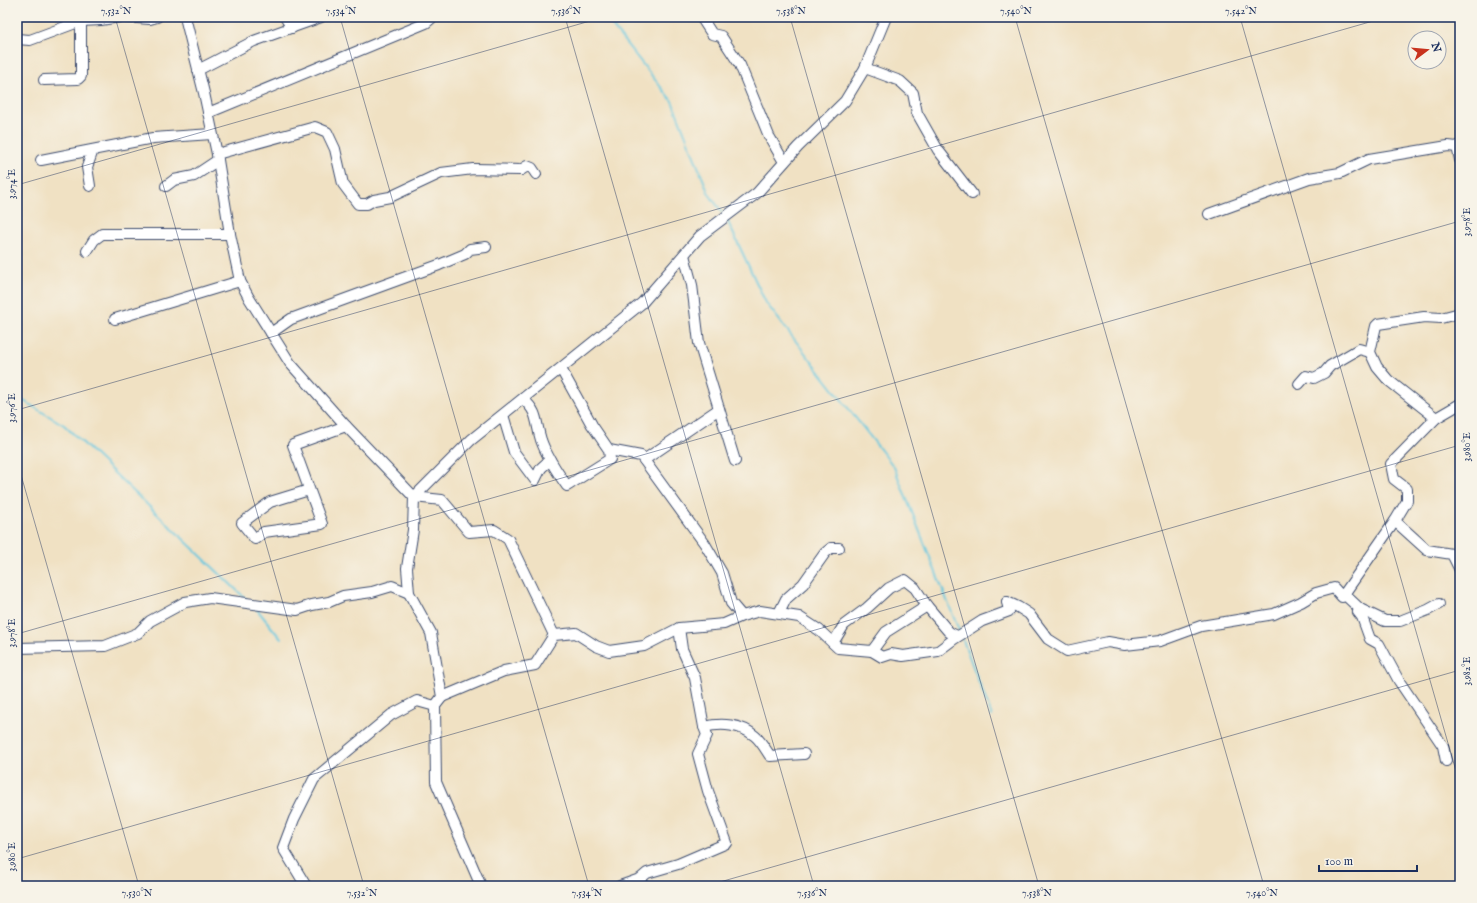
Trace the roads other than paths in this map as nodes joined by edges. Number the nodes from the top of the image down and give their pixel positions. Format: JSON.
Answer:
{"nodes":[{"id":1,"x":119,"y":17,"type":"edge"},
{"id":2,"x":124,"y":17,"type":"edge"},
{"id":3,"x":157,"y":17,"type":"edge"},
{"id":4,"x":185,"y":17,"type":"edge"},
{"id":5,"x":285,"y":17,"type":"edge"},
{"id":6,"x":321,"y":17,"type":"edge"},
{"id":7,"x":433,"y":17,"type":"edge"},
{"id":8,"x":702,"y":17,"type":"edge"},
{"id":9,"x":886,"y":17,"type":"edge"},
{"id":10,"x":81,"y":19,"type":"edge"},
{"id":11,"x":292,"y":28,"type":"junction"},
{"id":12,"x":17,"y":39,"type":"edge"},
{"id":13,"x":865,"y":68,"type":"junction"},
{"id":14,"x":198,"y":70,"type":"junction"},
{"id":15,"x":44,"y":80,"type":"dead end"},
{"id":16,"x":208,"y":113,"type":"junction"},
{"id":17,"x":212,"y":134,"type":"junction"},
{"id":18,"x":1458,"y":146,"type":"edge"},
{"id":19,"x":93,"y":150,"type":"junction"},
{"id":20,"x":218,"y":157,"type":"junction"},
{"id":21,"x":41,"y":160,"type":"dead end"},
{"id":22,"x":1460,"y":160,"type":"edge"},
{"id":23,"x":784,"y":162,"type":"junction"},
{"id":24,"x":536,"y":174,"type":"dead end"},
{"id":25,"x":90,"y":186,"type":"dead end"},
{"id":26,"x":166,"y":186,"type":"dead end"},
{"id":27,"x":972,"y":194,"type":"dead end"},
{"id":28,"x":1210,"y":214,"type":"dead end"},
{"id":29,"x":230,"y":234,"type":"junction"},
{"id":30,"x":486,"y":247,"type":"dead end"},
{"id":31,"x":87,"y":251,"type":"dead end"},
{"id":32,"x":684,"y":255,"type":"junction"},
{"id":33,"x":240,"y":281,"type":"junction"},
{"id":34,"x":1460,"y":313,"type":"edge"},
{"id":35,"x":115,"y":319,"type":"dead end"},
{"id":36,"x":271,"y":333,"type":"junction"},
{"id":37,"x":1370,"y":352,"type":"junction"},
{"id":38,"x":561,"y":369,"type":"junction"},
{"id":39,"x":1299,"y":384,"type":"dead end"},
{"id":40,"x":523,"y":399,"type":"junction"},
{"id":41,"x":1460,"y":404,"type":"edge"},
{"id":42,"x":719,"y":409,"type":"junction"},
{"id":43,"x":503,"y":415,"type":"junction"},
{"id":44,"x":1436,"y":418,"type":"junction"},
{"id":45,"x":346,"y":426,"type":"junction"},
{"id":46,"x":609,"y":450,"type":"junction"},
{"id":47,"x":550,"y":460,"type":"junction"},
{"id":48,"x":644,"y":460,"type":"junction"},
{"id":49,"x":735,"y":461,"type":"dead end"},
{"id":50,"x":309,"y":490,"type":"junction"},
{"id":51,"x":414,"y":498,"type":"junction"},
{"id":52,"x":1395,"y":521,"type":"junction"},
{"id":53,"x":839,"y":548,"type":"dead end"},
{"id":54,"x":1460,"y":570,"type":"edge"},
{"id":55,"x":409,"y":593,"type":"junction"},
{"id":56,"x":1344,"y":594,"type":"junction"},
{"id":57,"x":1439,"y":604,"type":"dead end"},
{"id":58,"x":927,"y":606,"type":"junction"},
{"id":59,"x":1360,"y":609,"type":"junction"},
{"id":60,"x":779,"y":613,"type":"junction"},
{"id":61,"x":742,"y":616,"type":"junction"},
{"id":62,"x":679,"y":628,"type":"junction"},
{"id":63,"x":554,"y":635,"type":"junction"},
{"id":64,"x":958,"y":636,"type":"junction"},
{"id":65,"x":833,"y":643,"type":"junction"},
{"id":66,"x":17,"y":648,"type":"edge"},
{"id":67,"x":872,"y":651,"type":"junction"},
{"id":68,"x":442,"y":697,"type":"junction"},
{"id":69,"x":435,"y":706,"type":"junction"},
{"id":70,"x":704,"y":727,"type":"junction"},
{"id":71,"x":804,"y":754,"type":"dead end"},
{"id":72,"x":1446,"y":761,"type":"dead end"},
{"id":73,"x":306,"y":886,"type":"edge"},
{"id":74,"x":481,"y":886,"type":"edge"},
{"id":75,"x":620,"y":886,"type":"edge"}],
"edges":[{"from":1,"to":10,"type":"street"},
{"from":2,"to":3,"type":"street"},
{"from":4,"to":14,"type":"street"},
{"from":5,"to":11,"type":"street"},
{"from":6,"to":11,"type":"street"},
{"from":7,"to":16,"type":"street"},
{"from":8,"to":23,"type":"street"},
{"from":9,"to":13,"type":"street"},
{"from":10,"to":12,"type":"street"},
{"from":10,"to":15,"type":"street"},
{"from":11,"to":14,"type":"street"},
{"from":13,"to":23,"type":"street"},
{"from":13,"to":27,"type":"street"},
{"from":14,"to":16,"type":"street"},
{"from":16,"to":17,"type":"street"},
{"from":17,"to":19,"type":"street"},
{"from":17,"to":20,"type":"street"},
{"from":18,"to":22,"type":"street"},
{"from":18,"to":28,"type":"street"},
{"from":19,"to":21,"type":"street"},
{"from":19,"to":25,"type":"street"},
{"from":20,"to":24,"type":"street"},
{"from":20,"to":26,"type":"street"},
{"from":20,"to":29,"type":"street"},
{"from":23,"to":32,"type":"street"},
{"from":29,"to":31,"type":"street"},
{"from":29,"to":33,"type":"street"},
{"from":30,"to":36,"type":"street"},
{"from":32,"to":38,"type":"street"},
{"from":32,"to":42,"type":"street"},
{"from":33,"to":35,"type":"street"},
{"from":33,"to":36,"type":"street"},
{"from":34,"to":37,"type":"street"},
{"from":36,"to":45,"type":"street"},
{"from":37,"to":39,"type":"street"},
{"from":37,"to":44,"type":"street"},
{"from":38,"to":40,"type":"street"},
{"from":38,"to":46,"type":"street"},
{"from":40,"to":43,"type":"street"},
{"from":40,"to":47,"type":"street"},
{"from":41,"to":44,"type":"street"},
{"from":42,"to":48,"type":"street"},
{"from":42,"to":49,"type":"street"},
{"from":43,"to":47,"type":"street"},
{"from":43,"to":51,"type":"street"},
{"from":44,"to":52,"type":"street"},
{"from":45,"to":50,"type":"street"},
{"from":45,"to":51,"type":"street"},
{"from":46,"to":47,"type":"street"},
{"from":46,"to":48,"type":"street"},
{"from":48,"to":61,"type":"street"},
{"from":50,"to":50,"type":"street"},
{"from":51,"to":55,"type":"street"},
{"from":51,"to":63,"type":"street"},
{"from":52,"to":54,"type":"street"},
{"from":52,"to":56,"type":"street"},
{"from":53,"to":60,"type":"street"},
{"from":55,"to":66,"type":"street"},
{"from":55,"to":68,"type":"street"},
{"from":56,"to":59,"type":"street"},
{"from":56,"to":64,"type":"street"},
{"from":57,"to":59,"type":"street"},
{"from":58,"to":64,"type":"street"},
{"from":58,"to":65,"type":"street"},
{"from":58,"to":67,"type":"street"},
{"from":59,"to":72,"type":"street"},
{"from":60,"to":61,"type":"street"},
{"from":60,"to":65,"type":"street"},
{"from":61,"to":62,"type":"street"},
{"from":62,"to":63,"type":"street"},
{"from":62,"to":70,"type":"street"},
{"from":63,"to":68,"type":"street"},
{"from":64,"to":67,"type":"street"},
{"from":65,"to":67,"type":"street"},
{"from":68,"to":69,"type":"street"},
{"from":69,"to":73,"type":"street"},
{"from":69,"to":74,"type":"street"},
{"from":70,"to":71,"type":"street"},
{"from":70,"to":75,"type":"street"}]}
